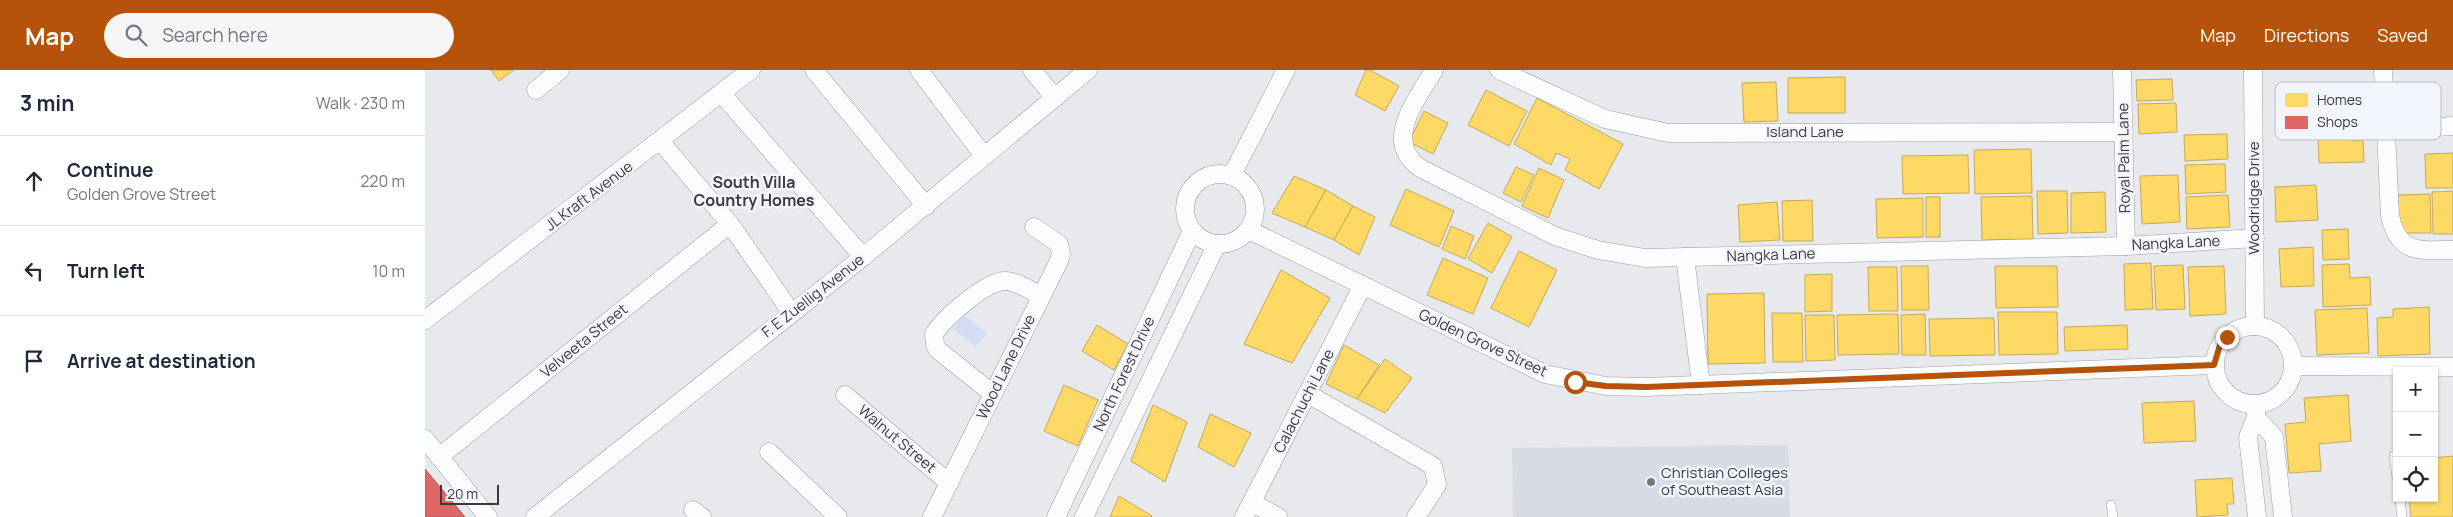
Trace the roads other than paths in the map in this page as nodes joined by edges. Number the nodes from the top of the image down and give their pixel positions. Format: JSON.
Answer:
{"nodes":[{"id":1,"x":560,"y":70,"type":"edge"},
{"id":2,"x":751,"y":70,"type":"edge"},
{"id":3,"x":814,"y":70,"type":"edge"},
{"id":4,"x":919,"y":70,"type":"edge"},
{"id":5,"x":1032,"y":70,"type":"edge"},
{"id":6,"x":1088,"y":70,"type":"edge"},
{"id":7,"x":1286,"y":70,"type":"edge"},
{"id":8,"x":1434,"y":70,"type":"edge"},
{"id":9,"x":1499,"y":70,"type":"edge"},
{"id":10,"x":2122,"y":70,"type":"edge"},
{"id":11,"x":2253,"y":70,"type":"edge"},
{"id":12,"x":536,"y":90,"type":"dead end"},
{"id":13,"x":722,"y":94,"type":"junction"},
{"id":14,"x":1055,"y":98,"type":"junction"},
{"id":15,"x":2123,"y":132,"type":"junction"},
{"id":16,"x":2386,"y":140,"type":"edge"},
{"id":17,"x":661,"y":142,"type":"junction"},
{"id":18,"x":984,"y":156,"type":"junction"},
{"id":19,"x":1232,"y":175,"type":"junction"},
{"id":20,"x":926,"y":206,"type":"junction"},
{"id":21,"x":730,"y":224,"type":"junction"},
{"id":22,"x":1034,"y":227,"type":"dead end"},
{"id":23,"x":1249,"y":230,"type":"junction"},
{"id":24,"x":1192,"y":231,"type":"junction"},
{"id":25,"x":2255,"y":238,"type":"junction"},
{"id":26,"x":1217,"y":244,"type":"junction"},
{"id":27,"x":2126,"y":246,"type":"junction"},
{"id":28,"x":2453,"y":250,"type":"edge"},
{"id":29,"x":863,"y":257,"type":"junction"},
{"id":30,"x":1685,"y":257,"type":"junction"},
{"id":31,"x":1363,"y":285,"type":"junction"},
{"id":32,"x":1041,"y":296,"type":"junction"},
{"id":33,"x":791,"y":312,"type":"junction"},
{"id":34,"x":425,"y":320,"type":"edge"},
{"id":35,"x":2255,"y":326,"type":"junction"},
{"id":36,"x":2214,"y":365,"type":"junction"},
{"id":37,"x":2293,"y":366,"type":"junction"},
{"id":38,"x":2453,"y":368,"type":"edge"},
{"id":39,"x":1701,"y":385,"type":"junction"},
{"id":40,"x":993,"y":394,"type":"junction"},
{"id":41,"x":1308,"y":394,"type":"junction"},
{"id":42,"x":845,"y":395,"type":"dead end"},
{"id":43,"x":2256,"y":411,"type":"junction"},
{"id":44,"x":425,"y":439,"type":"edge"},
{"id":45,"x":769,"y":452,"type":"dead end"},
{"id":46,"x":439,"y":457,"type":"junction"},
{"id":47,"x":949,"y":483,"type":"junction"},
{"id":48,"x":2400,"y":502,"type":"edge"},
{"id":49,"x":2111,"y":505,"type":"dead end"},
{"id":50,"x":1248,"y":510,"type":"edge"},
{"id":51,"x":488,"y":517,"type":"edge"},
{"id":52,"x":535,"y":517,"type":"edge"},
{"id":53,"x":838,"y":517,"type":"edge"},
{"id":54,"x":932,"y":517,"type":"edge"},
{"id":55,"x":1057,"y":517,"type":"edge"},
{"id":56,"x":1084,"y":517,"type":"edge"},
{"id":57,"x":1278,"y":517,"type":"edge"},
{"id":58,"x":1416,"y":517,"type":"edge"},
{"id":59,"x":2113,"y":517,"type":"edge"},
{"id":60,"x":2257,"y":517,"type":"edge"},
{"id":61,"x":2283,"y":517,"type":"edge"},
{"id":62,"x":2402,"y":517,"type":"edge"}],
"edges":[{"from":1,"to":12,"type":"street"},
{"from":2,"to":13,"type":"street","name":"JL Kraft Avenue"},
{"from":3,"to":20,"type":"street"},
{"from":4,"to":18,"type":"street"},
{"from":5,"to":14,"type":"street"},
{"from":6,"to":14,"type":"street","name":"F. E Zuellig Avenue"},
{"from":7,"to":19,"type":"street"},
{"from":8,"to":30,"type":"street","name":"Nangka Lane"},
{"from":9,"to":15,"type":"street","name":"Island Lane"},
{"from":10,"to":15,"type":"street","name":"Royal Palm Lane"},
{"from":11,"to":25,"type":"street","name":"Woodridge Drive"},
{"from":13,"to":17,"type":"street","name":"JL Kraft Avenue"},
{"from":13,"to":29,"type":"street"},
{"from":14,"to":18,"type":"street","name":"F. E Zuellig Avenue"},
{"from":15,"to":27,"type":"street","name":"Royal Palm Lane"},
{"from":16,"to":28,"type":"street"},
{"from":17,"to":21,"type":"street"},
{"from":17,"to":34,"type":"street","name":"JL Kraft Avenue"},
{"from":18,"to":20,"type":"street","name":"F. E Zuellig Avenue"},
{"from":19,"to":23,"type":"street"},
{"from":19,"to":24,"type":"street"},
{"from":20,"to":29,"type":"street","name":"F. E Zuellig Avenue"},
{"from":21,"to":33,"type":"street"},
{"from":21,"to":46,"type":"street","name":"Velveeta Street"},
{"from":22,"to":32,"type":"street","name":"Wood Lane Drive"},
{"from":23,"to":26,"type":"street"},
{"from":23,"to":31,"type":"street","name":"Golden Grove Street"},
{"from":24,"to":26,"type":"street"},
{"from":24,"to":55,"type":"street","name":"North Forest Drive"},
{"from":25,"to":27,"type":"street","name":"Nangka Lane"},
{"from":25,"to":35,"type":"street","name":"Woodridge Drive"},
{"from":26,"to":56,"type":"street","name":"North Forest Drive"},
{"from":27,"to":30,"type":"street","name":"Nangka Lane"},
{"from":29,"to":33,"type":"street","name":"F. E Zuellig Avenue"},
{"from":30,"to":39,"type":"street"},
{"from":31,"to":39,"type":"street","name":"Golden Grove Street"},
{"from":31,"to":41,"type":"street","name":"Calachuchi Lane"},
{"from":32,"to":40,"type":"street","name":"Wood Lane Drive"},
{"from":32,"to":40,"type":"street"},
{"from":33,"to":52,"type":"street","name":"F. E Zuellig Avenue"},
{"from":35,"to":36,"type":"street"},
{"from":35,"to":37,"type":"street"},
{"from":36,"to":39,"type":"street","name":"Golden Grove Street"},
{"from":36,"to":43,"type":"street"},
{"from":37,"to":38,"type":"street"},
{"from":37,"to":43,"type":"street"},
{"from":40,"to":47,"type":"street","name":"Wood Lane Drive"},
{"from":41,"to":50,"type":"street","name":"Calachuchi Lane"},
{"from":41,"to":58,"type":"street"},
{"from":42,"to":47,"type":"street","name":"Walnut Street"},
{"from":43,"to":60,"type":"street"},
{"from":43,"to":61,"type":"street"},
{"from":44,"to":46,"type":"street"},
{"from":45,"to":53,"type":"street"},
{"from":46,"to":51,"type":"street"},
{"from":47,"to":54,"type":"street","name":"Wood Lane Drive"},
{"from":48,"to":62,"type":"lane"},
{"from":49,"to":59,"type":"lane"},
{"from":50,"to":57,"type":"street"}]}
